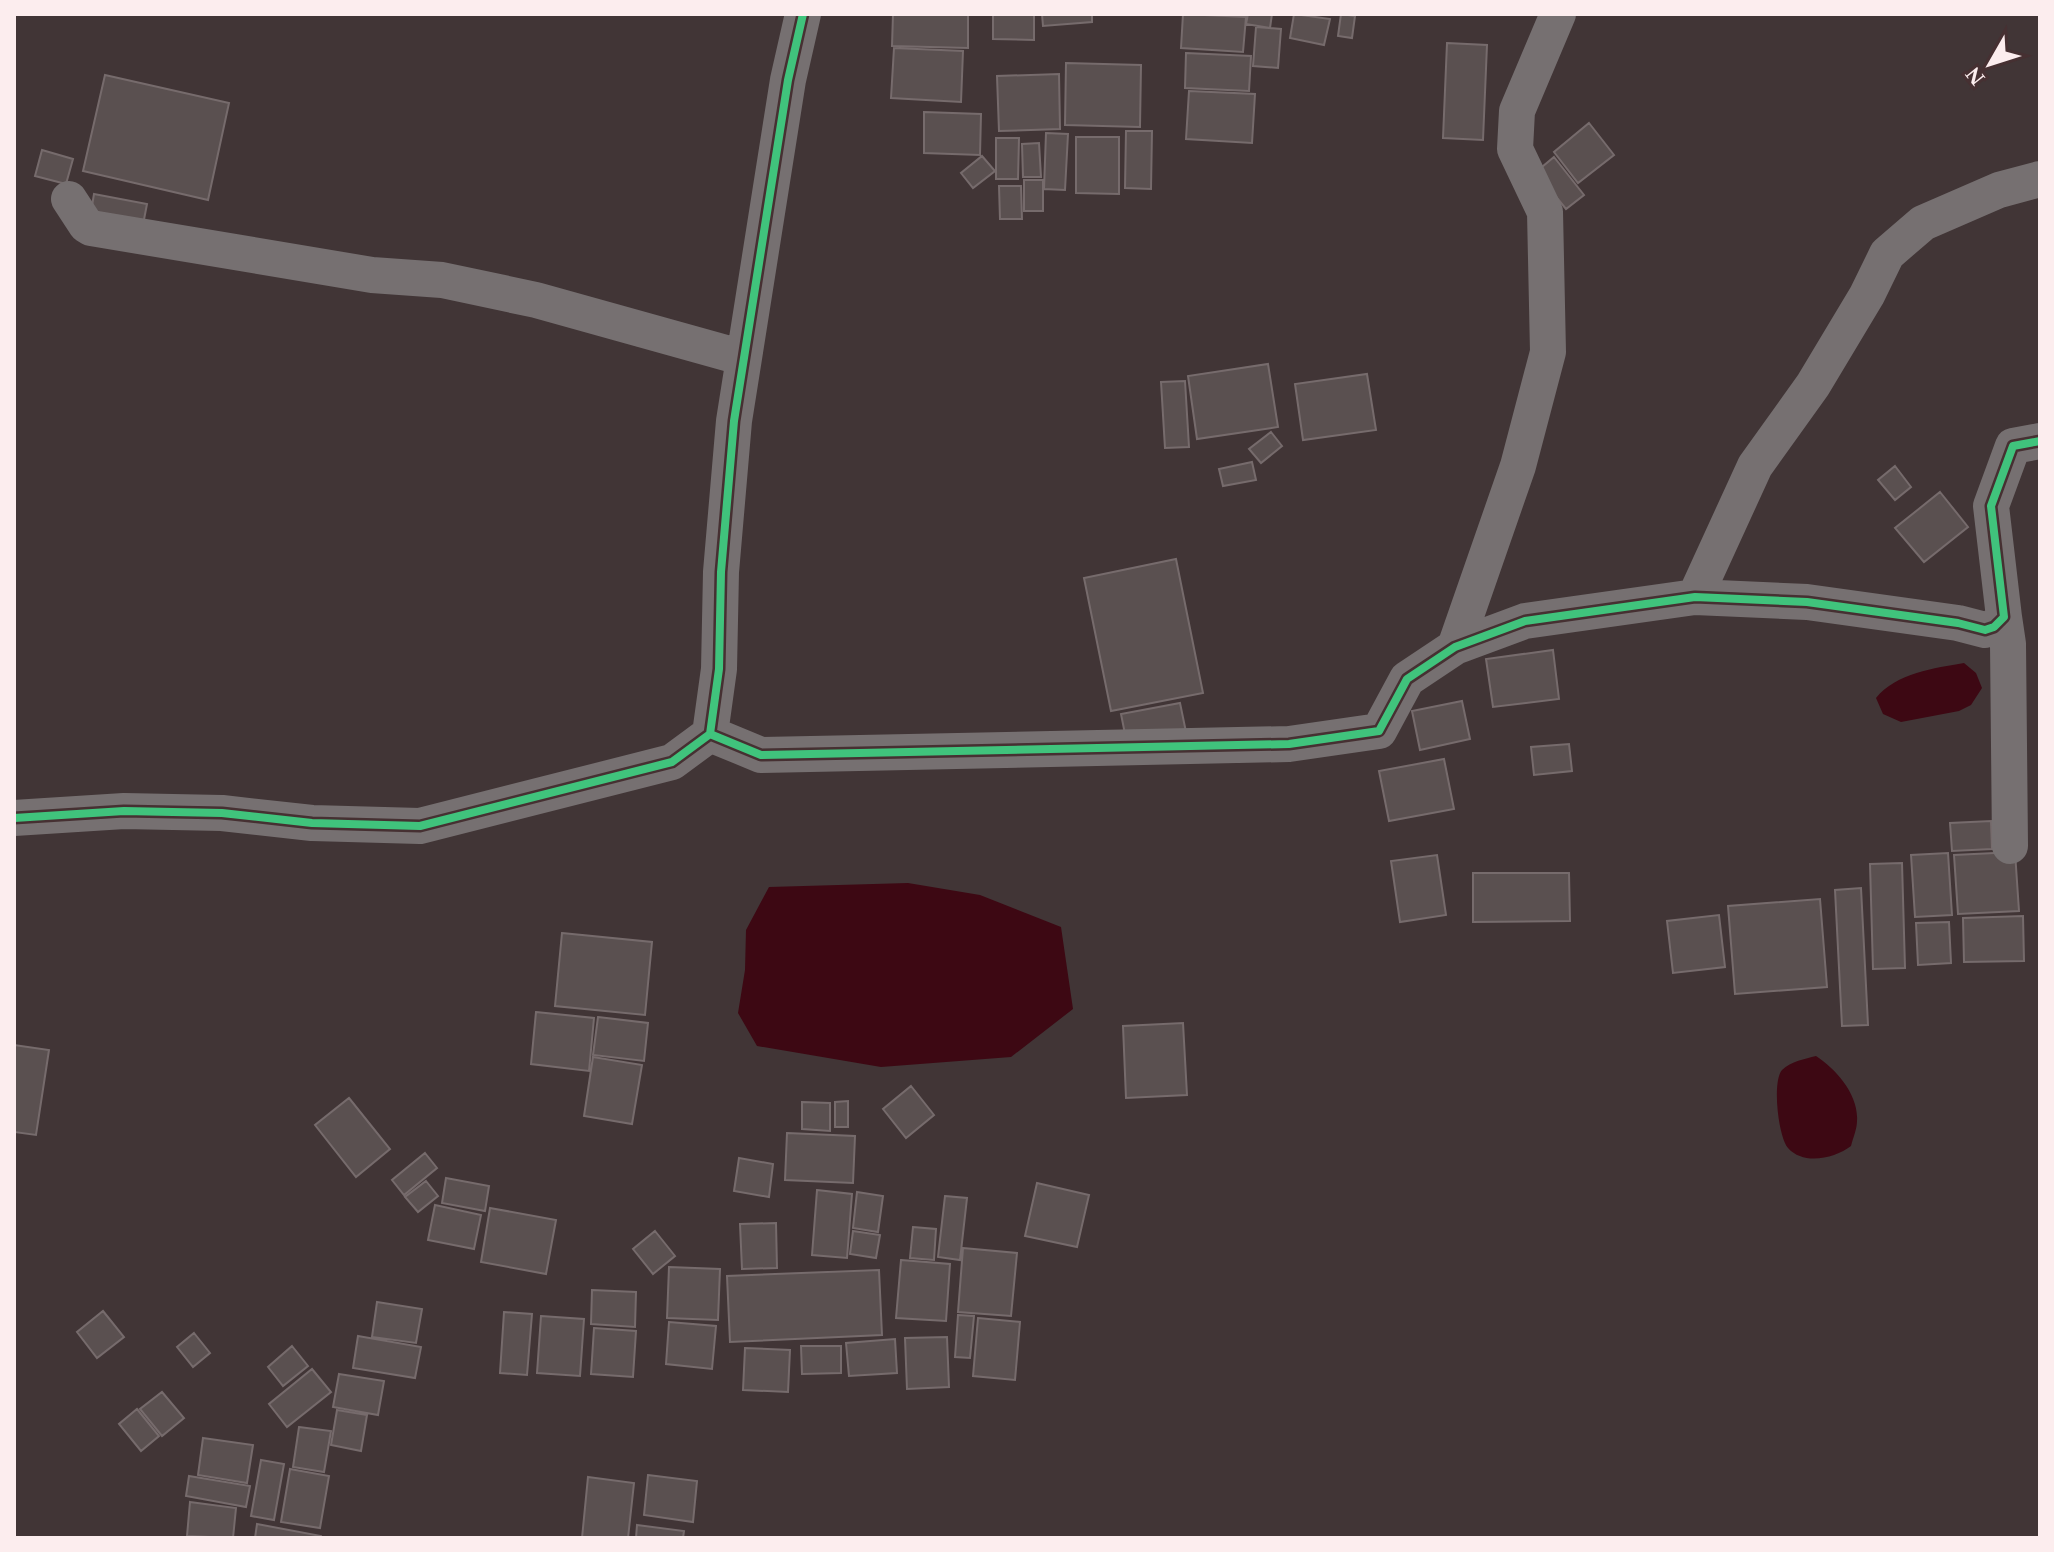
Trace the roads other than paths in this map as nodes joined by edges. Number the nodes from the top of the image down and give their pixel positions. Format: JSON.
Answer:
{"nodes":[{"id":1,"x":803,"y":14,"type":"edge"},
{"id":2,"x":1558,"y":14,"type":"edge"},
{"id":3,"x":2040,"y":179,"type":"edge"},
{"id":4,"x":69,"y":199,"type":"dead end"},
{"id":5,"x":744,"y":358,"type":"junction"},
{"id":6,"x":2040,"y":441,"type":"edge"},
{"id":7,"x":1695,"y":597,"type":"junction"},
{"id":8,"x":2004,"y":617,"type":"junction"},
{"id":9,"x":1455,"y":647,"type":"junction"},
{"id":10,"x":710,"y":734,"type":"junction"},
{"id":11,"x":14,"y":818,"type":"edge"},
{"id":12,"x":2010,"y":846,"type":"dead end"}],
"edges":[{"from":1,"to":5,"type":"street"},
{"from":2,"to":9,"type":"street"},
{"from":3,"to":7,"type":"street"},
{"from":4,"to":5,"type":"street"},
{"from":5,"to":10,"type":"street"},
{"from":6,"to":8,"type":"street"},
{"from":7,"to":8,"type":"street"},
{"from":7,"to":9,"type":"street"},
{"from":8,"to":12,"type":"street"},
{"from":9,"to":10,"type":"street"},
{"from":10,"to":11,"type":"street"}]}
